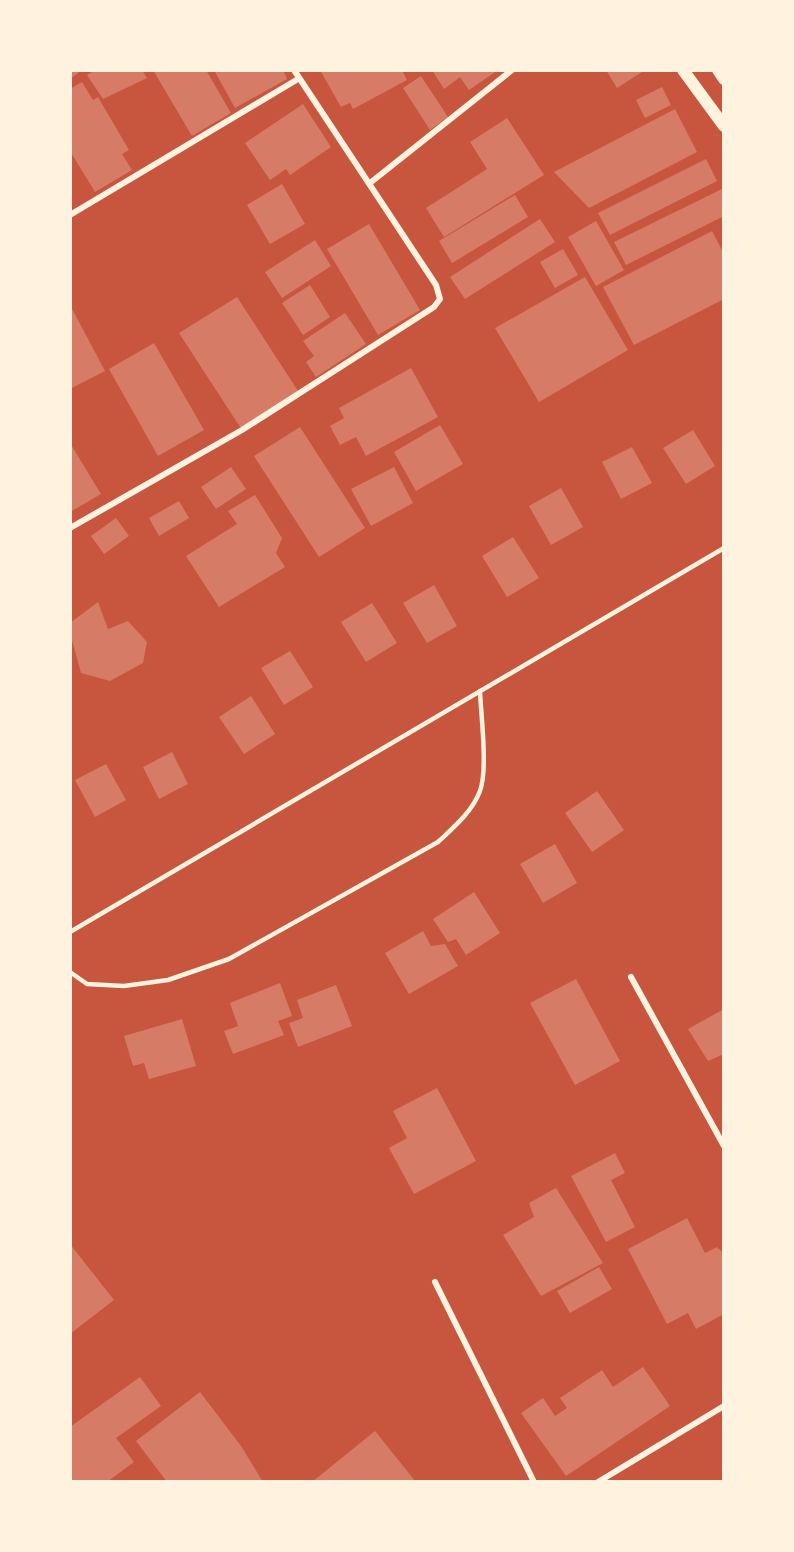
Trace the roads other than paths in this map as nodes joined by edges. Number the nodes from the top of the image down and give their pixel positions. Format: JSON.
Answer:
{"nodes":[{"id":1,"x":294,"y":70,"type":"edge"},
{"id":2,"x":512,"y":70,"type":"edge"},
{"id":3,"x":683,"y":70,"type":"edge"},
{"id":4,"x":718,"y":70,"type":"edge"},
{"id":5,"x":298,"y":79,"type":"junction"},
{"id":6,"x":723,"y":79,"type":"edge"},
{"id":7,"x":723,"y":126,"type":"edge"},
{"id":8,"x":370,"y":183,"type":"junction"},
{"id":9,"x":70,"y":215,"type":"edge"},
{"id":10,"x":70,"y":528,"type":"edge"},
{"id":11,"x":723,"y":548,"type":"edge"},
{"id":12,"x":480,"y":691,"type":"junction"},
{"id":13,"x":70,"y":932,"type":"edge"},
{"id":14,"x":70,"y":972,"type":"edge"},
{"id":15,"x":631,"y":978,"type":"dead end"},
{"id":16,"x":723,"y":1146,"type":"edge"},
{"id":17,"x":435,"y":1282,"type":"dead end"},
{"id":18,"x":723,"y":1406,"type":"edge"},
{"id":19,"x":534,"y":1482,"type":"edge"},
{"id":20,"x":598,"y":1482,"type":"edge"}],
"edges":[{"from":1,"to":5,"type":"street"},
{"from":2,"to":8,"type":"street"},
{"from":3,"to":7,"type":"main road"},
{"from":4,"to":6,"type":"main road"},
{"from":5,"to":8,"type":"street"},
{"from":5,"to":9,"type":"street"},
{"from":8,"to":10,"type":"street"},
{"from":11,"to":12,"type":"lane"},
{"from":12,"to":13,"type":"lane"},
{"from":12,"to":14,"type":"lane"},
{"from":15,"to":16,"type":"street"},
{"from":17,"to":19,"type":"street"},
{"from":18,"to":20,"type":"street"}]}
